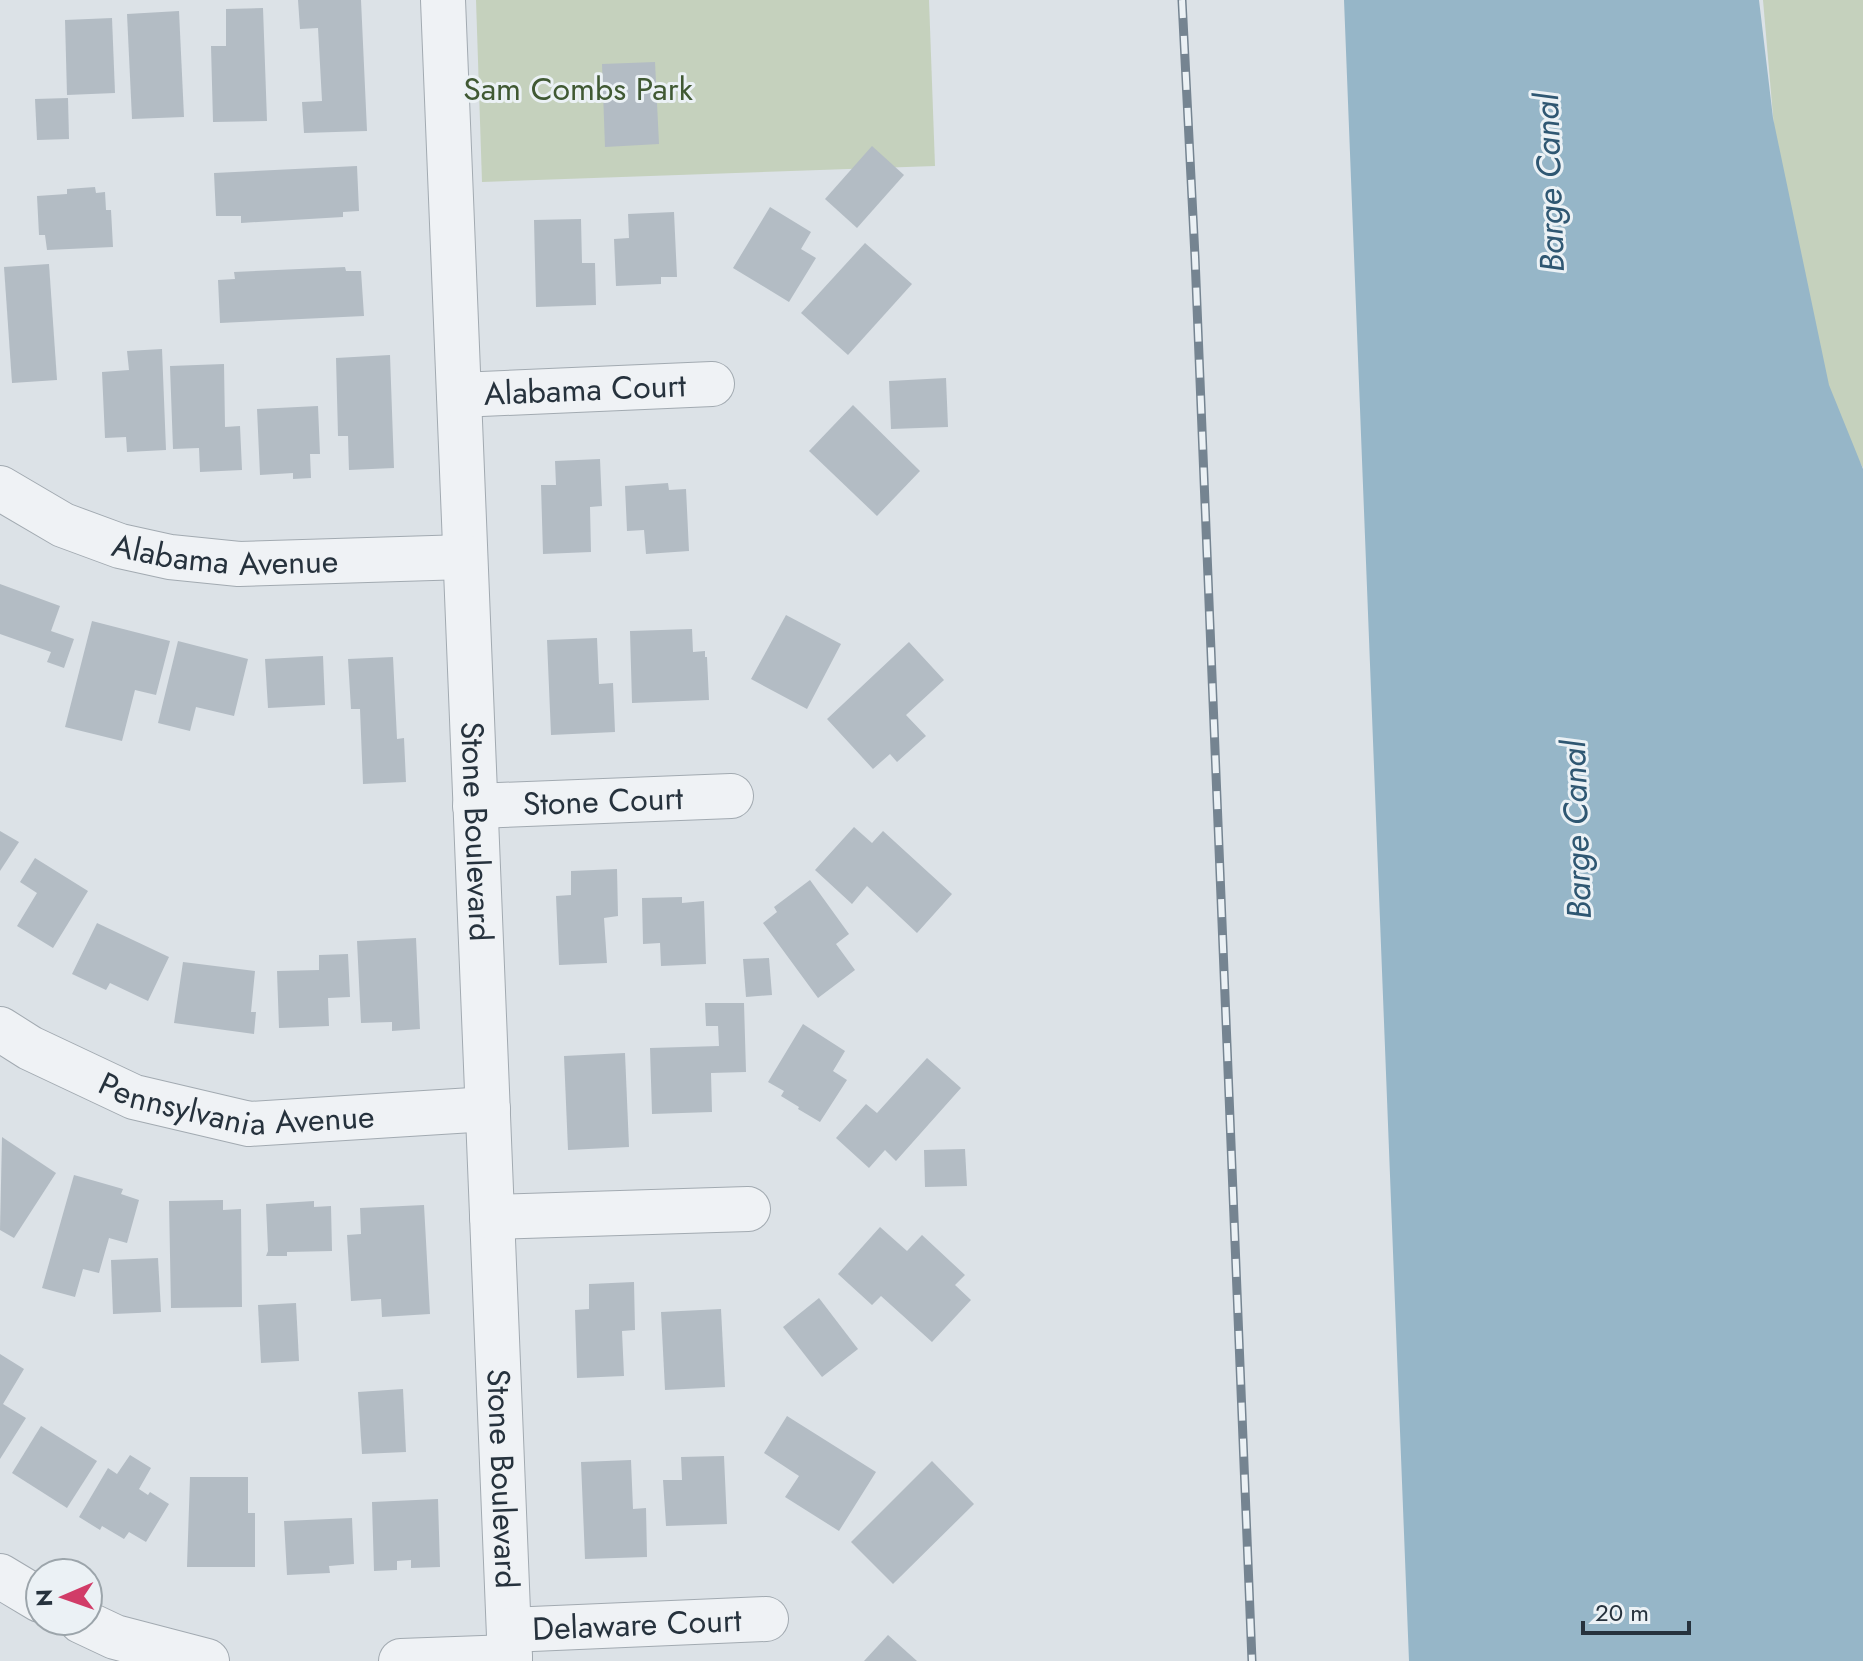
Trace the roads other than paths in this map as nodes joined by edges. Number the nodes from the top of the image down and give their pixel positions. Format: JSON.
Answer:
{"nodes":[{"id":1,"x":443,"y":0,"type":"edge"},
{"id":2,"x":712,"y":384,"type":"dead end"},
{"id":3,"x":459,"y":395,"type":"junction"},
{"id":4,"x":0,"y":488,"type":"edge"},
{"id":5,"x":465,"y":557,"type":"junction"},
{"id":6,"x":731,"y":796,"type":"dead end"},
{"id":7,"x":475,"y":806,"type":"junction"},
{"id":8,"x":0,"y":1029,"type":"edge"},
{"id":9,"x":488,"y":1109,"type":"junction"},
{"id":10,"x":748,"y":1209,"type":"dead end"},
{"id":11,"x":492,"y":1217,"type":"junction"},
{"id":12,"x":0,"y":1576,"type":"edge"},
{"id":13,"x":24,"y":1590,"type":"edge"},
{"id":14,"x":766,"y":1619,"type":"dead end"},
{"id":15,"x":104,"y":1632,"type":"edge"},
{"id":16,"x":510,"y":1650,"type":"edge"},
{"id":17,"x":207,"y":1661,"type":"edge"},
{"id":18,"x":401,"y":1661,"type":"edge"}],
"edges":[{"from":1,"to":3,"type":"street","name":"Stone Boulevard"},
{"from":2,"to":3,"type":"street","name":"Alabama Court"},
{"from":3,"to":5,"type":"street","name":"Stone Boulevard"},
{"from":4,"to":5,"type":"street","name":"Alabama Avenue"},
{"from":5,"to":7,"type":"street","name":"Stone Boulevard"},
{"from":6,"to":7,"type":"street","name":"Stone Court"},
{"from":7,"to":9,"type":"street","name":"Stone Boulevard"},
{"from":8,"to":9,"type":"street","name":"Pennsylvania Avenue"},
{"from":9,"to":11,"type":"street","name":"Stone Boulevard"},
{"from":10,"to":11,"type":"street"},
{"from":11,"to":16,"type":"street","name":"Stone Boulevard"},
{"from":12,"to":13,"type":"street"},
{"from":14,"to":16,"type":"street","name":"Delaware Court"},
{"from":15,"to":17,"type":"street"},
{"from":16,"to":18,"type":"street","name":"Delaware Court"}]}
